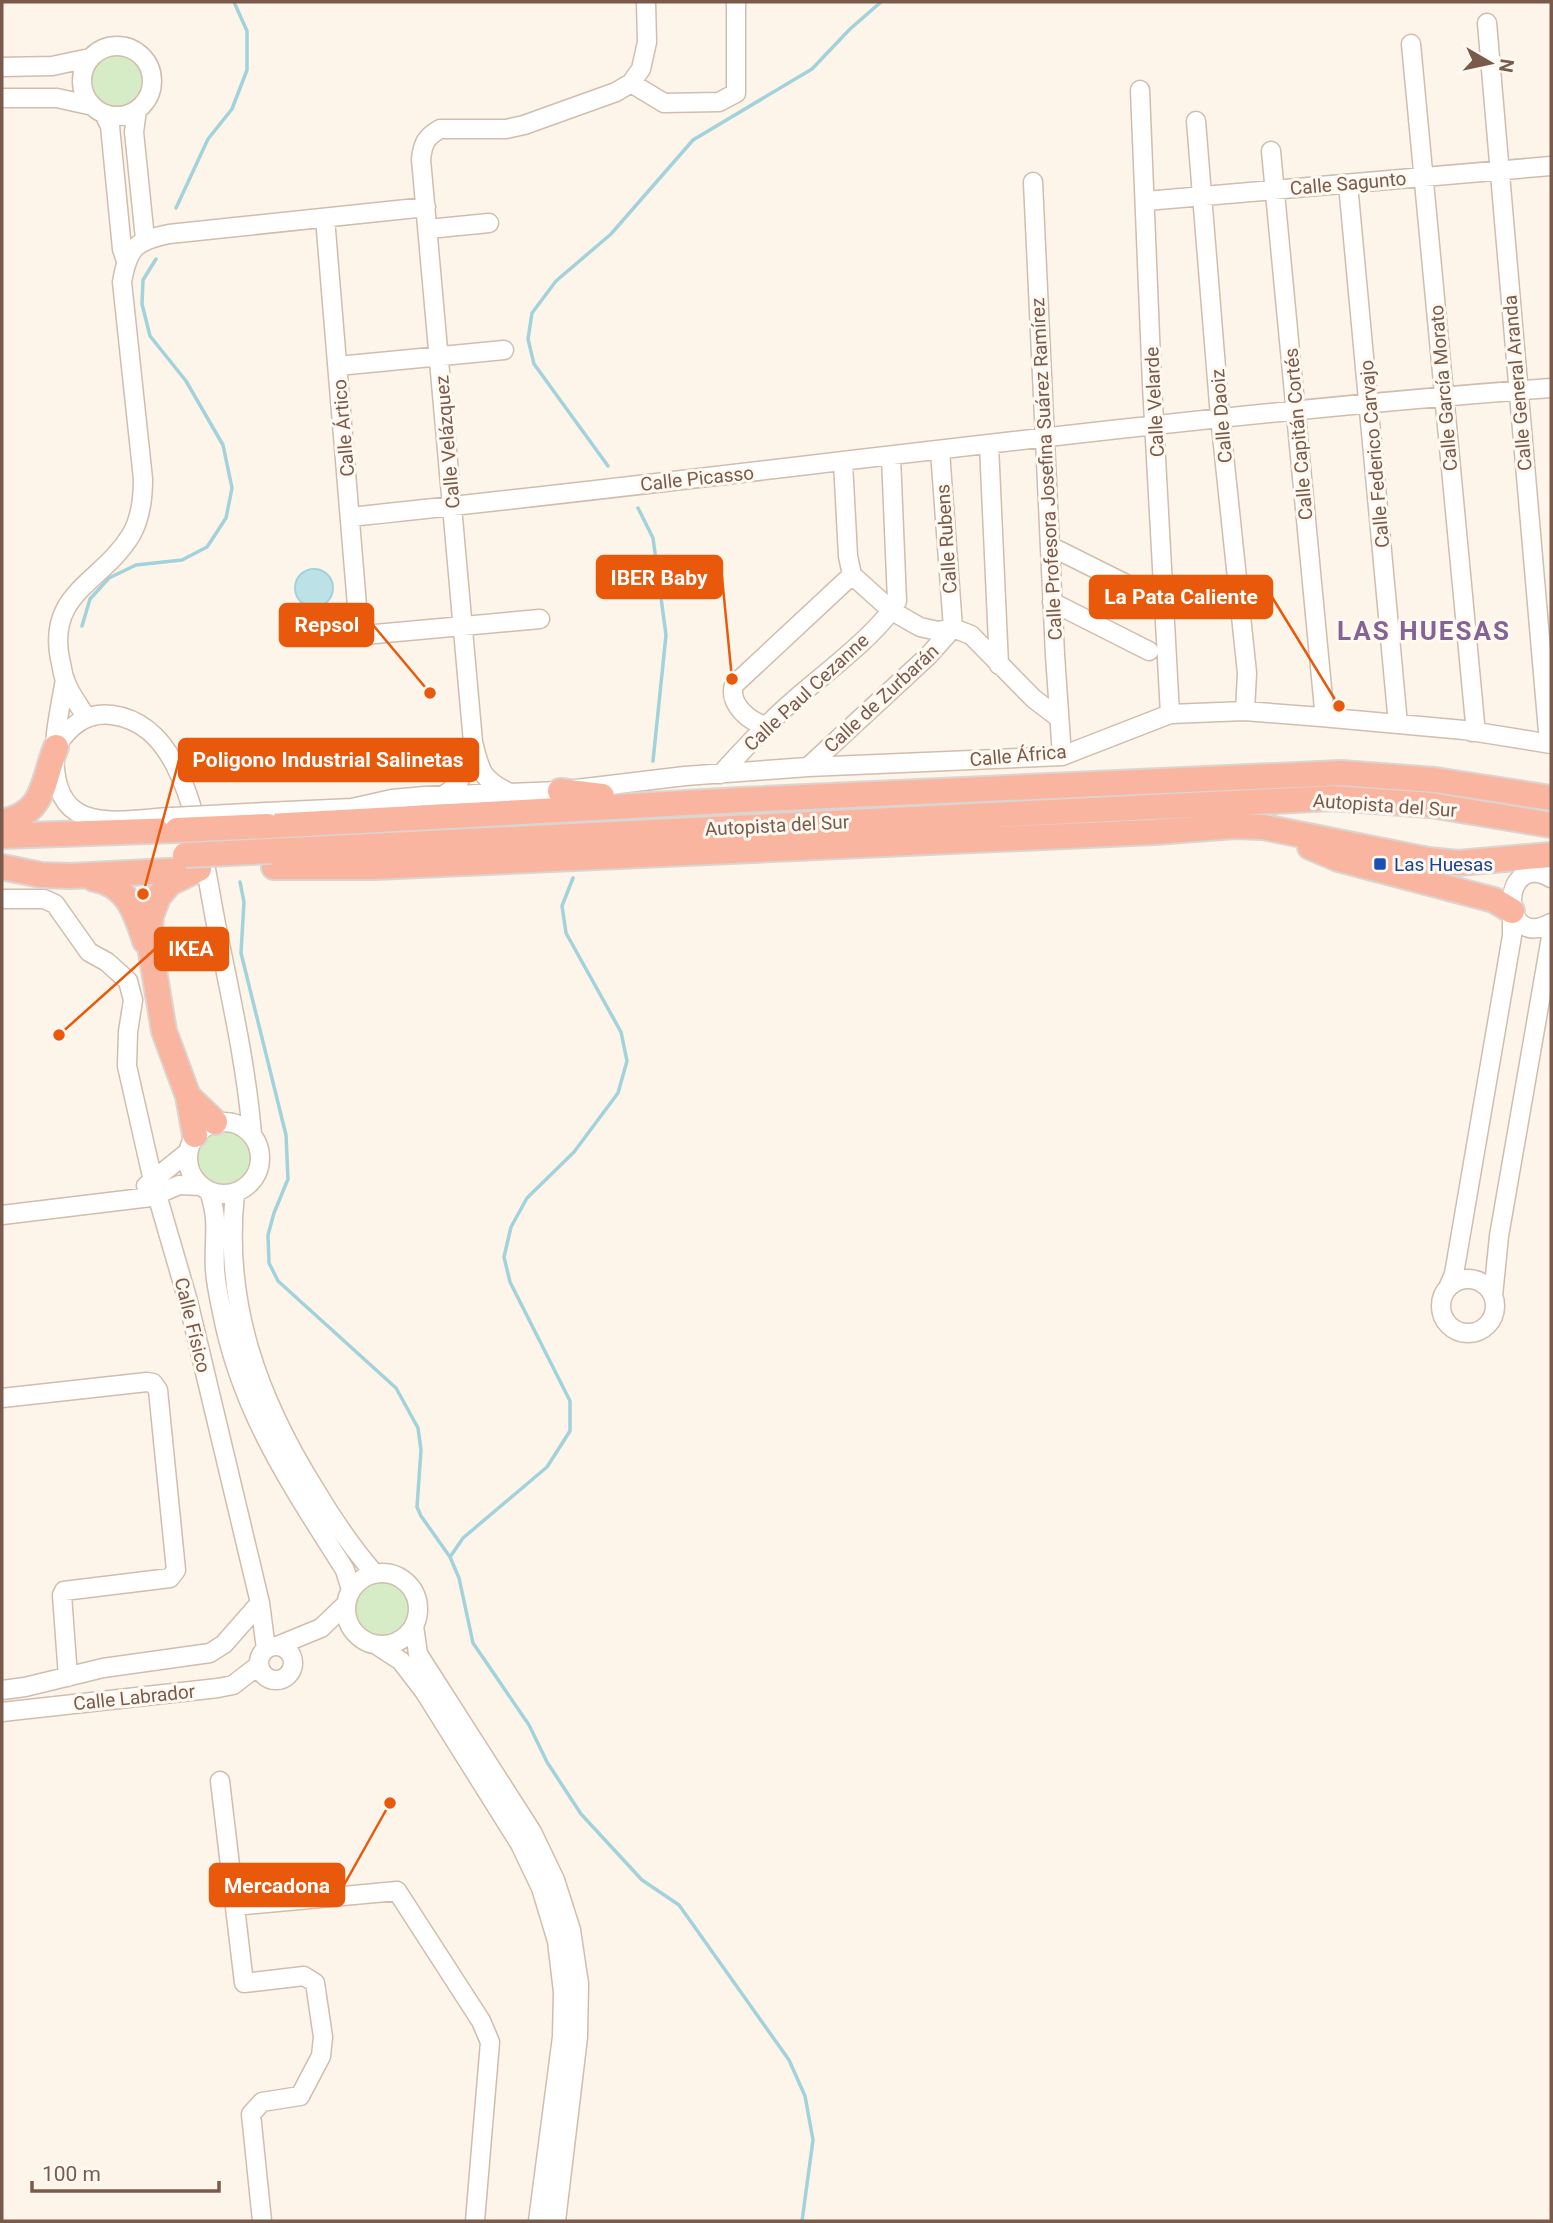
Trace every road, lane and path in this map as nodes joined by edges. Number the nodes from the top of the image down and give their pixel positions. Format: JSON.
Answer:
{"nodes":[{"id":1,"x":646,"y":2,"type":"edge"},
{"id":2,"x":736,"y":2,"type":"edge"},
{"id":3,"x":1487,"y":23,"type":"dead end"},
{"id":4,"x":1411,"y":44,"type":"dead end"},
{"id":5,"x":90,"y":58,"type":"junction"},
{"id":6,"x":52,"y":66,"type":"junction"},
{"id":7,"x":2,"y":67,"type":"edge"},
{"id":8,"x":82,"y":81,"type":"junction"},
{"id":9,"x":631,"y":83,"type":"junction"},
{"id":10,"x":1140,"y":90,"type":"dead end"},
{"id":11,"x":57,"y":98,"type":"junction"},
{"id":12,"x":2,"y":99,"type":"edge"},
{"id":13,"x":98,"y":110,"type":"junction"},
{"id":14,"x":137,"y":110,"type":"junction"},
{"id":15,"x":1196,"y":121,"type":"dead end"},
{"id":16,"x":1271,"y":151,"type":"dead end"},
{"id":17,"x":1551,"y":166,"type":"edge"},
{"id":18,"x":1500,"y":169,"type":"junction"},
{"id":19,"x":1424,"y":177,"type":"junction"},
{"id":20,"x":1033,"y":182,"type":"dead end"},
{"id":21,"x":1348,"y":184,"type":"junction"},
{"id":22,"x":1275,"y":190,"type":"junction"},
{"id":23,"x":1202,"y":196,"type":"junction"},
{"id":24,"x":1146,"y":201,"type":"junction"},
{"id":25,"x":426,"y":207,"type":"junction"},
{"id":26,"x":320,"y":219,"type":"junction"},
{"id":27,"x":489,"y":223,"type":"dead end"},
{"id":28,"x":428,"y":229,"type":"junction"},
{"id":29,"x":145,"y":239,"type":"junction"},
{"id":30,"x":126,"y":261,"type":"junction"},
{"id":31,"x":504,"y":350,"type":"dead end"},
{"id":32,"x":439,"y":357,"type":"junction"},
{"id":33,"x":338,"y":366,"type":"junction"},
{"id":34,"x":1551,"y":388,"type":"edge"},
{"id":35,"x":1518,"y":390,"type":"junction"},
{"id":36,"x":1443,"y":397,"type":"junction"},
{"id":37,"x":1370,"y":404,"type":"junction"},
{"id":38,"x":1296,"y":410,"type":"junction"},
{"id":39,"x":1220,"y":417,"type":"junction"},
{"id":40,"x":1155,"y":424,"type":"junction"},
{"id":41,"x":1044,"y":438,"type":"junction"},
{"id":42,"x":989,"y":445,"type":"junction"},
{"id":43,"x":940,"y":451,"type":"junction"},
{"id":44,"x":891,"y":457,"type":"junction"},
{"id":45,"x":843,"y":461,"type":"junction"},
{"id":46,"x":453,"y":506,"type":"junction"},
{"id":47,"x":350,"y":517,"type":"junction"},
{"id":48,"x":1050,"y":546,"type":"junction"},
{"id":49,"x":852,"y":575,"type":"junction"},
{"id":50,"x":1146,"y":594,"type":"dead end"},
{"id":51,"x":1052,"y":602,"type":"junction"},
{"id":52,"x":892,"y":611,"type":"junction"},
{"id":53,"x":540,"y":618,"type":"dead end"},
{"id":54,"x":464,"y":626,"type":"junction"},
{"id":55,"x":953,"y":628,"type":"junction"},
{"id":56,"x":1149,"y":651,"type":"dead end"},
{"id":57,"x":999,"y":666,"type":"junction"},
{"id":58,"x":65,"y":680,"type":"junction"},
{"id":59,"x":1245,"y":711,"type":"junction"},
{"id":60,"x":1170,"y":713,"type":"junction"},
{"id":61,"x":86,"y":717,"type":"junction"},
{"id":62,"x":1321,"y":717,"type":"junction"},
{"id":63,"x":748,"y":718,"type":"junction"},
{"id":64,"x":1059,"y":718,"type":"junction"},
{"id":65,"x":1398,"y":724,"type":"junction"},
{"id":66,"x":768,"y":726,"type":"junction"},
{"id":67,"x":1472,"y":732,"type":"junction"},
{"id":68,"x":473,"y":742,"type":"junction"},
{"id":69,"x":1550,"y":743,"type":"edge"},
{"id":70,"x":747,"y":746,"type":"junction"},
{"id":71,"x":56,"y":747,"type":"junction"},
{"id":72,"x":1062,"y":755,"type":"junction"},
{"id":73,"x":808,"y":767,"type":"junction"},
{"id":74,"x":721,"y":774,"type":"junction"},
{"id":75,"x":560,"y":791,"type":"junction"},
{"id":76,"x":508,"y":792,"type":"junction"},
{"id":77,"x":444,"y":795,"type":"junction"},
{"id":78,"x":606,"y":796,"type":"junction"},
{"id":79,"x":1551,"y":798,"type":"edge"},
{"id":80,"x":741,"y":800,"type":"junction"},
{"id":81,"x":352,"y":807,"type":"junction"},
{"id":82,"x":267,"y":819,"type":"junction"},
{"id":83,"x":106,"y":820,"type":"junction"},
{"id":84,"x":2,"y":823,"type":"edge"},
{"id":85,"x":175,"y":823,"type":"junction"},
{"id":86,"x":1551,"y":825,"type":"edge"},
{"id":87,"x":1235,"y":827,"type":"junction"},
{"id":88,"x":2,"y":836,"type":"edge"},
{"id":89,"x":1551,"y":855,"type":"edge"},
{"id":90,"x":272,"y":859,"type":"junction"},
{"id":91,"x":2,"y":861,"type":"edge"},
{"id":92,"x":193,"y":864,"type":"junction"},
{"id":93,"x":2,"y":867,"type":"edge"},
{"id":94,"x":71,"y":876,"type":"junction"},
{"id":95,"x":1551,"y":878,"type":"edge"},
{"id":96,"x":2,"y":899,"type":"edge"},
{"id":97,"x":1512,"y":911,"type":"junction"},
{"id":98,"x":1551,"y":923,"type":"edge"},
{"id":99,"x":1551,"y":937,"type":"edge"},
{"id":100,"x":151,"y":962,"type":"junction"},
{"id":101,"x":247,"y":1079,"type":"junction"},
{"id":102,"x":206,"y":1133,"type":"junction"},
{"id":103,"x":252,"y":1134,"type":"junction"},
{"id":104,"x":155,"y":1188,"type":"junction"},
{"id":105,"x":205,"y":1189,"type":"junction"},
{"id":106,"x":235,"y":1193,"type":"junction"},
{"id":107,"x":129,"y":1200,"type":"junction"},
{"id":108,"x":2,"y":1215,"type":"edge"},
{"id":109,"x":166,"y":1224,"type":"junction"},
{"id":110,"x":1448,"y":1288,"type":"junction"},
{"id":111,"x":1493,"y":1296,"type":"junction"},
{"id":112,"x":2,"y":1398,"type":"edge"},
{"id":113,"x":375,"y":1574,"type":"junction"},
{"id":114,"x":349,"y":1597,"type":"junction"},
{"id":115,"x":260,"y":1603,"type":"junction"},
{"id":116,"x":414,"y":1626,"type":"junction"},
{"id":117,"x":313,"y":1631,"type":"junction"},
{"id":118,"x":359,"y":1637,"type":"junction"},
{"id":119,"x":378,"y":1646,"type":"junction"},
{"id":120,"x":268,"y":1654,"type":"junction"},
{"id":121,"x":293,"y":1660,"type":"junction"},
{"id":122,"x":68,"y":1678,"type":"junction"},
{"id":123,"x":2,"y":1690,"type":"edge"},
{"id":124,"x":2,"y":1712,"type":"edge"},
{"id":125,"x":220,"y":1781,"type":"dead end"},
{"id":126,"x":235,"y":1906,"type":"junction"},
{"id":127,"x":262,"y":2221,"type":"edge"},
{"id":128,"x":475,"y":2221,"type":"edge"},
{"id":129,"x":538,"y":2221,"type":"edge"},
{"id":130,"x":556,"y":2221,"type":"edge"}],
"edges":[{"from":1,"to":9,"type":"street"},
{"from":2,"to":9,"type":"street"},
{"from":3,"to":18,"type":"street","name":"Calle General Aranda"},
{"from":4,"to":19,"type":"street","name":"Calle García Morato"},
{"from":5,"to":6,"type":"street"},
{"from":5,"to":8,"type":"street"},
{"from":5,"to":14,"type":"street"},
{"from":6,"to":7,"type":"street"},
{"from":6,"to":8,"type":"street"},
{"from":8,"to":11,"type":"street"},
{"from":8,"to":13,"type":"street"},
{"from":9,"to":25,"type":"street","name":"Calle Velázquez"},
{"from":10,"to":24,"type":"street","name":"Calle Velarde"},
{"from":11,"to":12,"type":"street"},
{"from":11,"to":13,"type":"street"},
{"from":13,"to":14,"type":"street"},
{"from":13,"to":30,"type":"street"},
{"from":14,"to":29,"type":"street"},
{"from":15,"to":23,"type":"street","name":"Calle Daoiz"},
{"from":16,"to":22,"type":"street","name":"Calle Capitán Cortés"},
{"from":17,"to":18,"type":"street","name":"Calle Sagunto"},
{"from":18,"to":19,"type":"street","name":"Calle Sagunto"},
{"from":18,"to":35,"type":"street","name":"Calle General Aranda"},
{"from":19,"to":21,"type":"street","name":"Calle Sagunto"},
{"from":19,"to":36,"type":"street","name":"Calle García Morato"},
{"from":20,"to":41,"type":"street","name":"Calle Profesora Josefina Suárez Ramírez"},
{"from":21,"to":22,"type":"street","name":"Calle Sagunto"},
{"from":21,"to":37,"type":"street","name":"Calle Federico Carvajo"},
{"from":22,"to":23,"type":"street","name":"Calle Sagunto"},
{"from":22,"to":38,"type":"street","name":"Calle Capitán Cortés"},
{"from":23,"to":24,"type":"street","name":"Calle Sagunto"},
{"from":23,"to":39,"type":"street","name":"Calle Daoiz"},
{"from":24,"to":40,"type":"street","name":"Calle Velarde"},
{"from":25,"to":26,"type":"street"},
{"from":25,"to":28,"type":"street","name":"Calle Velázquez"},
{"from":26,"to":29,"type":"street"},
{"from":26,"to":33,"type":"street","name":"Calle Ártico"},
{"from":27,"to":28,"type":"street"},
{"from":28,"to":32,"type":"street","name":"Calle Velázquez"},
{"from":29,"to":30,"type":"street"},
{"from":30,"to":58,"type":"street"},
{"from":31,"to":32,"type":"street"},
{"from":32,"to":33,"type":"street"},
{"from":32,"to":46,"type":"street","name":"Calle Velázquez"},
{"from":33,"to":47,"type":"street","name":"Calle Ártico"},
{"from":34,"to":35,"type":"street","name":"Calle Picasso"},
{"from":35,"to":36,"type":"street","name":"Calle Picasso"},
{"from":35,"to":69,"type":"street","name":"Calle General Aranda"},
{"from":36,"to":37,"type":"street","name":"Calle Picasso"},
{"from":36,"to":67,"type":"street","name":"Calle García Morato"},
{"from":37,"to":38,"type":"street","name":"Calle Picasso"},
{"from":37,"to":65,"type":"street","name":"Calle Federico Carvajo"},
{"from":38,"to":39,"type":"street","name":"Calle Picasso"},
{"from":38,"to":62,"type":"street","name":"Calle Capitán Cortés"},
{"from":39,"to":40,"type":"street","name":"Calle Picasso"},
{"from":39,"to":59,"type":"street","name":"Calle Daoiz"},
{"from":40,"to":41,"type":"street","name":"Calle Picasso"},
{"from":40,"to":60,"type":"street","name":"Calle Velarde"},
{"from":41,"to":42,"type":"street","name":"Calle Picasso"},
{"from":41,"to":48,"type":"street","name":"Calle Profesora Josefina Suárez Ramírez"},
{"from":42,"to":43,"type":"street","name":"Calle Picasso"},
{"from":42,"to":57,"type":"street"},
{"from":43,"to":44,"type":"street","name":"Calle Picasso"},
{"from":43,"to":55,"type":"street","name":"Calle Rubens"},
{"from":44,"to":45,"type":"street","name":"Calle Picasso"},
{"from":44,"to":52,"type":"street"},
{"from":45,"to":46,"type":"street","name":"Calle Picasso"},
{"from":45,"to":49,"type":"street"},
{"from":46,"to":47,"type":"street","name":"Calle Picasso"},
{"from":46,"to":54,"type":"street","name":"Calle Velázquez"},
{"from":47,"to":54,"type":"street","name":"Calle Ártico"},
{"from":48,"to":50,"type":"street"},
{"from":48,"to":51,"type":"street","name":"Calle Profesora Josefina Suárez Ramírez"},
{"from":49,"to":52,"type":"street"},
{"from":49,"to":63,"type":"street"},
{"from":51,"to":56,"type":"street"},
{"from":51,"to":64,"type":"street","name":"Calle Profesora Josefina Suárez Ramírez"},
{"from":52,"to":55,"type":"street"},
{"from":52,"to":66,"type":"street","name":"Calle Paul Cezanne"},
{"from":53,"to":54,"type":"street"},
{"from":54,"to":68,"type":"street","name":"Calle Velázquez"},
{"from":55,"to":57,"type":"street"},
{"from":55,"to":73,"type":"street","name":"Calle de Zurbarán"},
{"from":57,"to":64,"type":"street"},
{"from":58,"to":61,"type":"street"},
{"from":58,"to":71,"type":"street"},
{"from":59,"to":60,"type":"street","name":"Calle África"},
{"from":59,"to":62,"type":"street","name":"Calle África"},
{"from":60,"to":72,"type":"street","name":"Calle África"},
{"from":61,"to":71,"type":"street"},
{"from":61,"to":101,"type":"street"},
{"from":62,"to":65,"type":"street","name":"Calle África"},
{"from":63,"to":66,"type":"street"},
{"from":63,"to":70,"type":"street"},
{"from":64,"to":72,"type":"street","name":"Calle Profesora Josefina Suárez Ramírez"},
{"from":65,"to":67,"type":"street","name":"Calle África"},
{"from":66,"to":70,"type":"street","name":"Calle Paul Cezanne"},
{"from":67,"to":69,"type":"street","name":"Calle África"},
{"from":68,"to":76,"type":"street","name":"Calle Velázquez"},
{"from":68,"to":77,"type":"street","name":"Calle Velázquez"},
{"from":70,"to":74,"type":"street","name":"Calle Paul Cezanne"},
{"from":71,"to":83,"type":"street"},
{"from":71,"to":84,"type":"highway"},
{"from":72,"to":73,"type":"street","name":"Calle África"},
{"from":73,"to":74,"type":"street","name":"Calle África"},
{"from":74,"to":75,"type":"street","name":"Calle África"},
{"from":75,"to":76,"type":"street","name":"Calle África"},
{"from":75,"to":78,"type":"highway"},
{"from":76,"to":77,"type":"street","name":"Calle África"},
{"from":77,"to":81,"type":"street","name":"Calle África"},
{"from":78,"to":80,"type":"highway"},
{"from":78,"to":81,"type":"highway"},
{"from":79,"to":80,"type":"highway","name":"Autopista del Sur"},
{"from":80,"to":82,"type":"highway","name":"Autopista del Sur"},
{"from":81,"to":82,"type":"street","name":"Calle África"},
{"from":82,"to":85,"type":"highway","name":"Autopista del Sur","bridge":true},
{"from":83,"to":84,"type":"highway"},
{"from":83,"to":85,"type":"street"},
{"from":85,"to":88,"type":"highway","name":"Autopista del Sur"},
{"from":86,"to":90,"type":"highway","name":"Autopista del Sur"},
{"from":87,"to":89,"type":"highway"},
{"from":87,"to":90,"type":"highway"},
{"from":87,"to":97,"type":"highway"},
{"from":90,"to":92,"type":"highway","name":"Autopista del Sur","bridge":true},
{"from":91,"to":92,"type":"highway","name":"Autopista del Sur"},
{"from":92,"to":94,"type":"highway"},
{"from":92,"to":100,"type":"highway"},
{"from":93,"to":94,"type":"highway"},
{"from":94,"to":100,"type":"highway"},
{"from":95,"to":97,"type":"street"},
{"from":96,"to":104,"type":"street","name":"Calle Físico"},
{"from":97,"to":98,"type":"street"},
{"from":97,"to":110,"type":"street"},
{"from":99,"to":111,"type":"street"},
{"from":100,"to":102,"type":"highway"},
{"from":101,"to":102,"type":"street"},
{"from":101,"to":103,"type":"street"},
{"from":102,"to":103,"type":"street"},
{"from":102,"to":104,"type":"street"},
{"from":102,"to":105,"type":"street"},
{"from":103,"to":106,"type":"street"},
{"from":104,"to":105,"type":"street"},
{"from":104,"to":107,"type":"street"},
{"from":104,"to":109,"type":"street","name":"Calle Físico"},
{"from":105,"to":106,"type":"street"},
{"from":105,"to":114,"type":"street"},
{"from":106,"to":113,"type":"street"},
{"from":107,"to":108,"type":"street"},
{"from":107,"to":109,"type":"street"},
{"from":109,"to":115,"type":"street","name":"Calle Físico"},
{"from":110,"to":111,"type":"street"},
{"from":110,"to":111,"type":"street"},
{"from":112,"to":122,"type":"street"},
{"from":113,"to":114,"type":"street"},
{"from":113,"to":116,"type":"street"},
{"from":114,"to":117,"type":"street"},
{"from":114,"to":118,"type":"street"},
{"from":115,"to":120,"type":"street","name":"Calle Físico"},
{"from":115,"to":122,"type":"street"},
{"from":116,"to":119,"type":"street"},
{"from":116,"to":130,"type":"street"},
{"from":117,"to":118,"type":"street"},
{"from":117,"to":120,"type":"street","name":"Calle Labrador"},
{"from":117,"to":121,"type":"street"},
{"from":118,"to":119,"type":"street"},
{"from":119,"to":129,"type":"street"},
{"from":120,"to":121,"type":"street"},
{"from":120,"to":121,"type":"street"},
{"from":120,"to":124,"type":"street","name":"Calle Labrador"},
{"from":122,"to":123,"type":"street"},
{"from":125,"to":126,"type":"street"},
{"from":126,"to":127,"type":"street"},
{"from":126,"to":128,"type":"street"}]}
